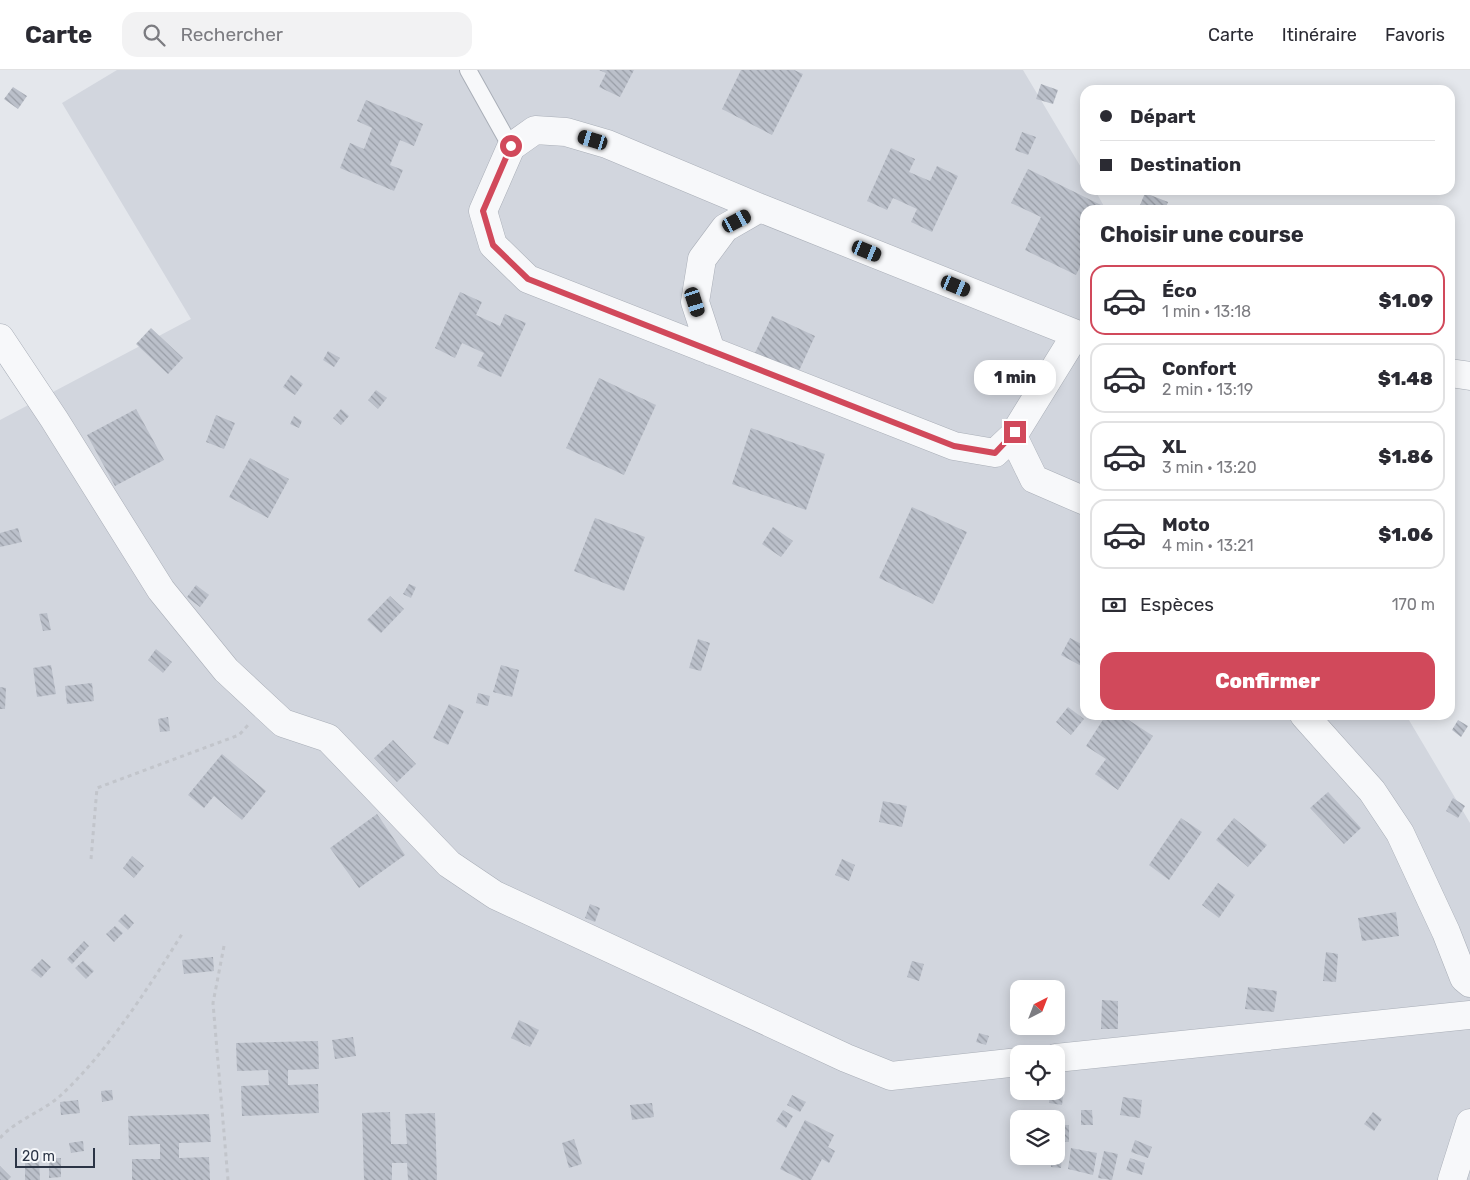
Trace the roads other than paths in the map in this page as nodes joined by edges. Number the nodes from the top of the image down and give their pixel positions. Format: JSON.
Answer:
{"nodes":[{"id":1,"x":468,"y":70,"type":"edge"},
{"id":2,"x":511,"y":146,"type":"junction"},
{"id":3,"x":760,"y":208,"type":"junction"},
{"id":4,"x":1080,"y":335,"type":"edge"},
{"id":5,"x":0,"y":338,"type":"edge"},
{"id":6,"x":711,"y":351,"type":"junction"},
{"id":7,"x":1455,"y":374,"type":"edge"},
{"id":8,"x":1470,"y":376,"type":"edge"},
{"id":9,"x":1013,"y":436,"type":"junction"},
{"id":10,"x":1080,"y":499,"type":"edge"},
{"id":11,"x":1308,"y":720,"type":"edge"},
{"id":12,"x":1470,"y":983,"type":"edge"},
{"id":13,"x":1470,"y":1015,"type":"edge"},
{"id":14,"x":1065,"y":1057,"type":"edge"},
{"id":15,"x":1010,"y":1063,"type":"edge"},
{"id":16,"x":1470,"y":1123,"type":"edge"},
{"id":17,"x":1452,"y":1180,"type":"edge"}],
"edges":[{"from":1,"to":2,"type":"lane"},
{"from":2,"to":3,"type":"street"},
{"from":2,"to":6,"type":"street"},
{"from":3,"to":4,"type":"street"},
{"from":3,"to":6,"type":"street"},
{"from":4,"to":9,"type":"street"},
{"from":5,"to":15,"type":"street"},
{"from":6,"to":9,"type":"street"},
{"from":7,"to":8,"type":"street"},
{"from":9,"to":10,"type":"street"},
{"from":11,"to":12,"type":"street"},
{"from":13,"to":14,"type":"street"},
{"from":16,"to":17,"type":"street"}]}
